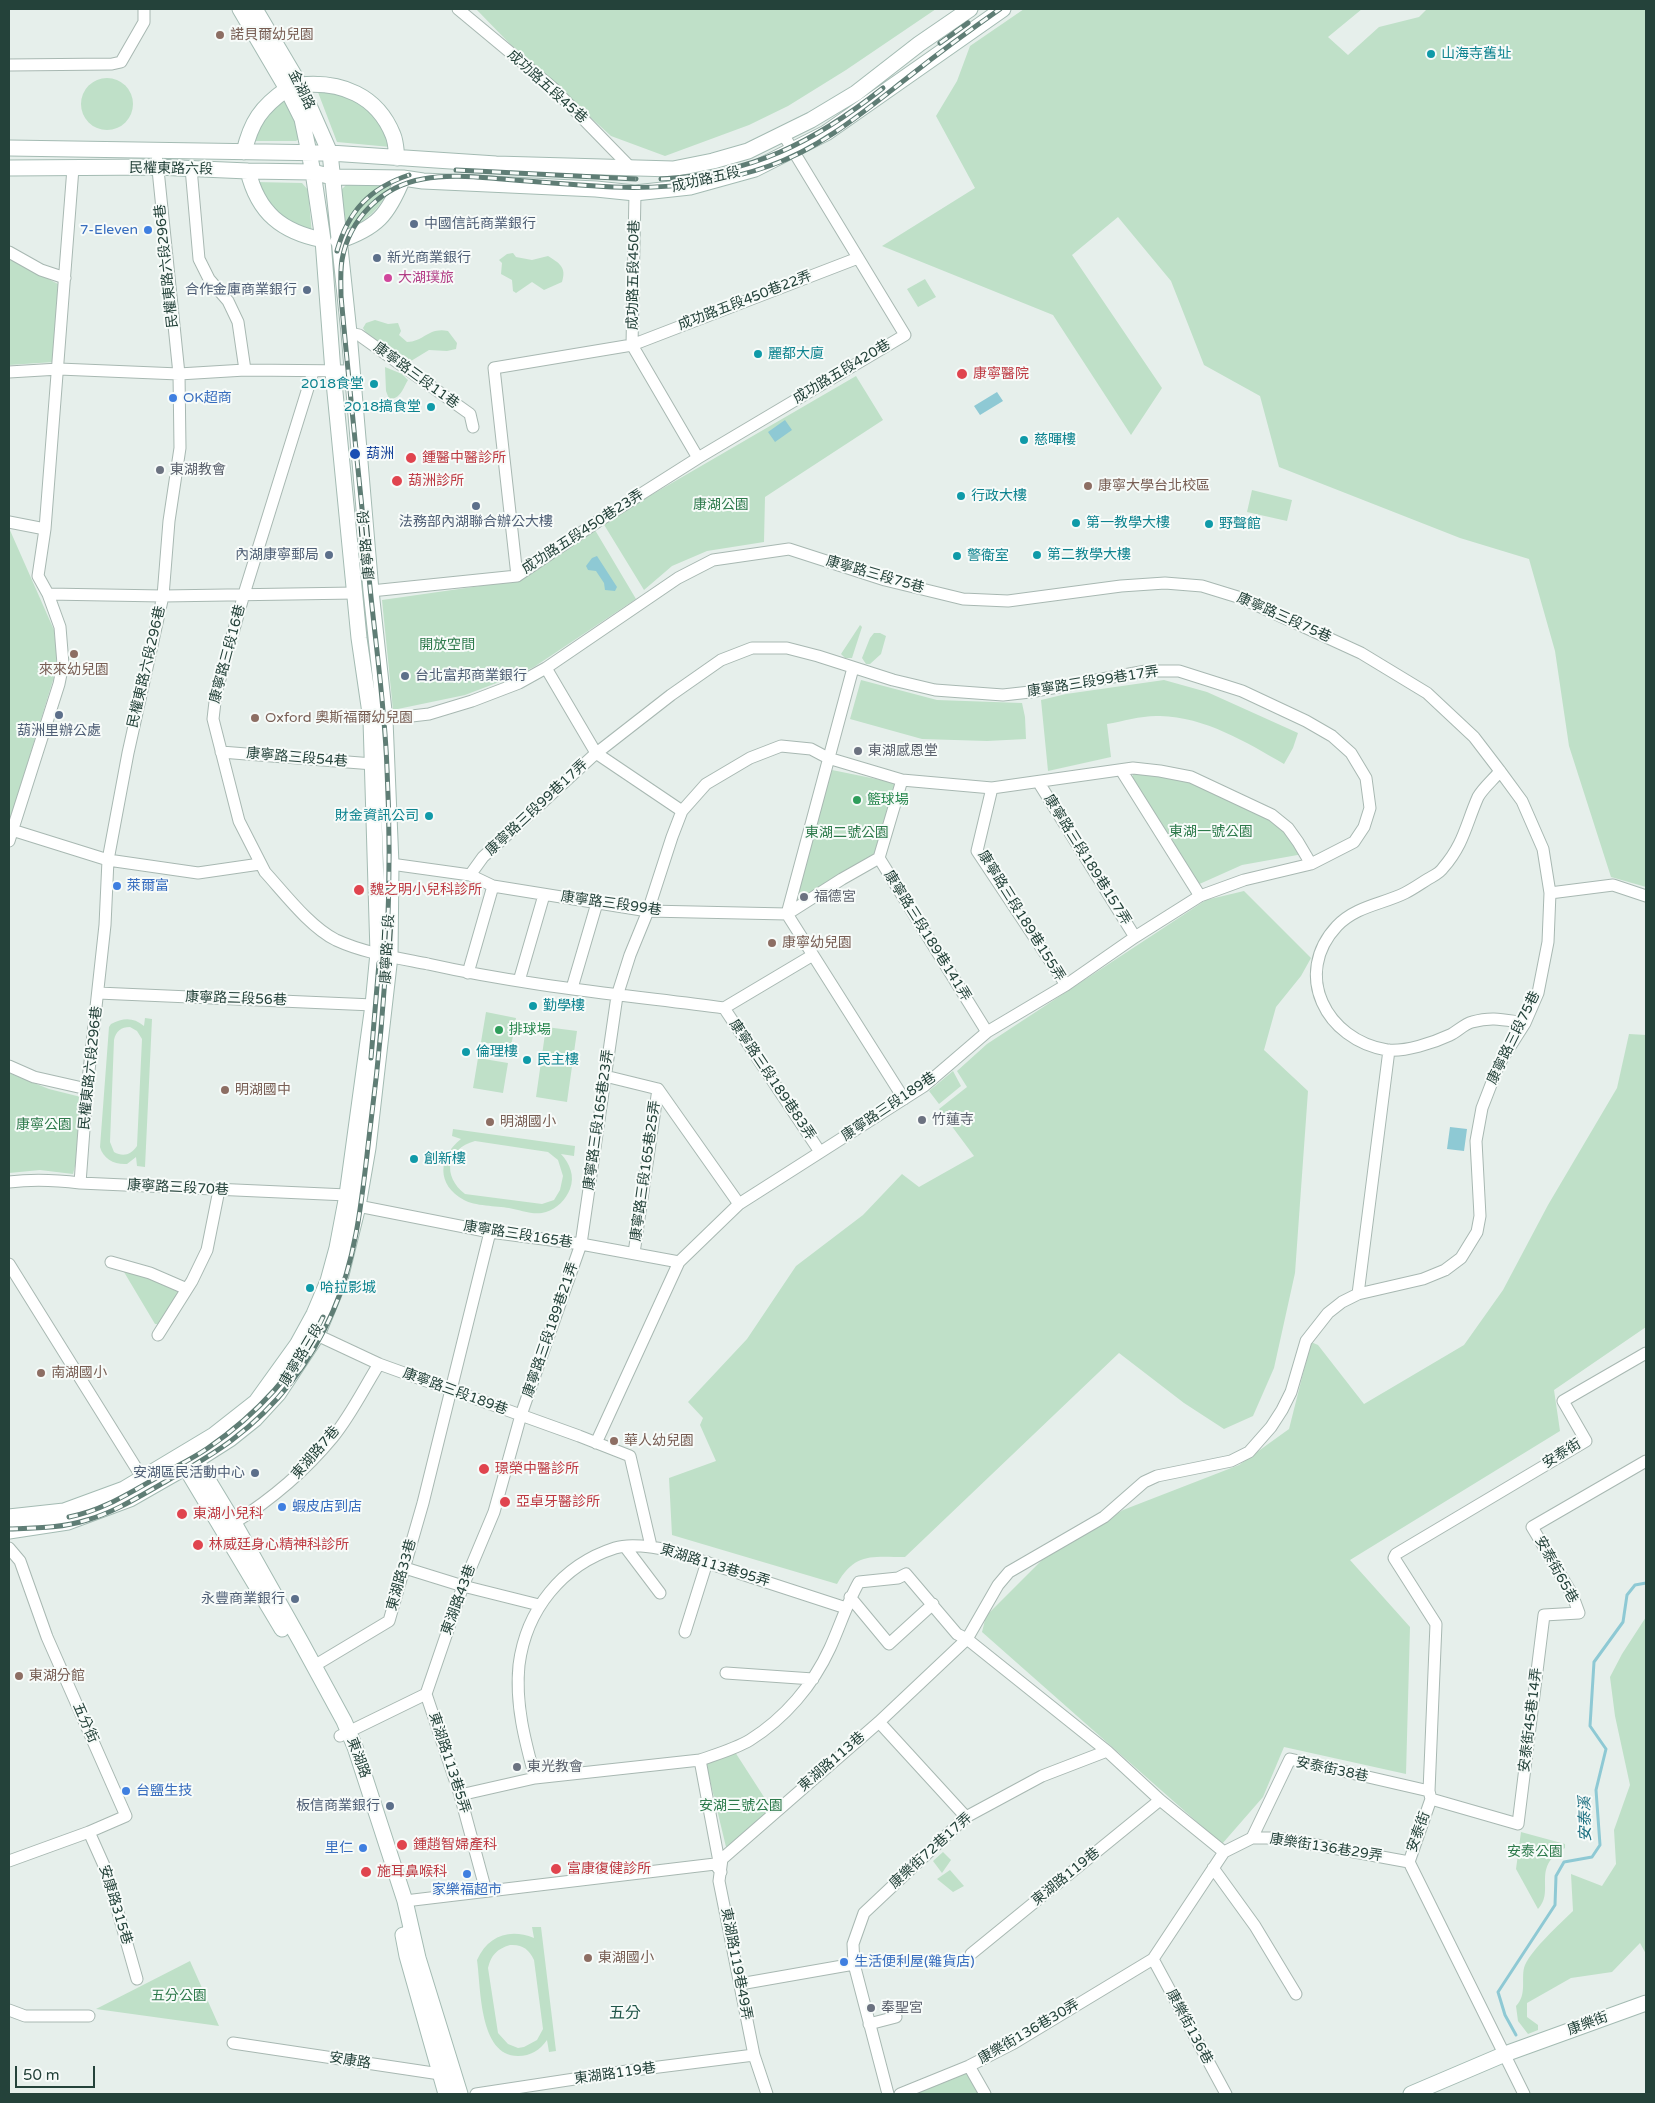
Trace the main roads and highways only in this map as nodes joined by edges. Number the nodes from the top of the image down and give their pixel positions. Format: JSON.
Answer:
{"nodes":[{"id":1,"x":240,"y":9,"type":"edge"},
{"id":2,"x":255,"y":9,"type":"edge"},
{"id":3,"x":970,"y":9,"type":"edge"},
{"id":4,"x":1003,"y":9,"type":"edge"},
{"id":5,"x":294,"y":87,"type":"junction"},
{"id":6,"x":9,"y":148,"type":"edge"},
{"id":7,"x":244,"y":152,"type":"junction"},
{"id":8,"x":310,"y":153,"type":"junction"},
{"id":9,"x":330,"y":153,"type":"junction"},
{"id":10,"x":397,"y":158,"type":"junction"},
{"id":11,"x":9,"y":168,"type":"edge"},
{"id":12,"x":248,"y":171,"type":"junction"},
{"id":13,"x":313,"y":172,"type":"junction"},
{"id":14,"x":332,"y":177,"type":"junction"},
{"id":15,"x":403,"y":178,"type":"junction"},
{"id":16,"x":331,"y":240,"type":"junction"},
{"id":17,"x":378,"y":720,"type":"junction"},
{"id":18,"x":384,"y":954,"type":"junction"},
{"id":19,"x":353,"y":1201,"type":"junction"},
{"id":20,"x":188,"y":1458,"type":"junction"},
{"id":21,"x":9,"y":1517,"type":"edge"},
{"id":22,"x":9,"y":1531,"type":"edge"},
{"id":23,"x":344,"y":1734,"type":"junction"},
{"id":24,"x":1646,"y":2004,"type":"edge"},
{"id":25,"x":446,"y":2094,"type":"edge"},
{"id":26,"x":459,"y":2094,"type":"edge"},
{"id":27,"x":1411,"y":2094,"type":"edge"}],
"edges":[{"from":1,"to":5,"type":"main road","name":"金湖路"},
{"from":2,"to":5,"type":"main road","name":"金湖路"},
{"from":3,"to":10,"type":"main road","name":"成功路五段"},
{"from":4,"to":15,"type":"main road","name":"成功路五段"},
{"from":5,"to":7,"type":"main road"},
{"from":5,"to":8,"type":"main road","name":"金湖路"},
{"from":5,"to":9,"type":"main road","name":"金湖路"},
{"from":5,"to":10,"type":"main road"},
{"from":6,"to":7,"type":"main road","name":"民權東路六段"},
{"from":7,"to":8,"type":"main road","name":"民權東路六段"},
{"from":8,"to":9,"type":"main road","name":"成功路五段"},
{"from":8,"to":13,"type":"main road","name":"金湖路"},
{"from":9,"to":10,"type":"main road","name":"成功路五段"},
{"from":9,"to":14,"type":"main road","name":"金湖路"},
{"from":11,"to":12,"type":"main road","name":"民權東路六段"},
{"from":12,"to":13,"type":"main road","name":"民權東路六段"},
{"from":12,"to":16,"type":"main road"},
{"from":13,"to":14,"type":"main road","name":"民權東路六段"},
{"from":13,"to":16,"type":"main road","name":"康寧路三段"},
{"from":14,"to":15,"type":"main road","name":"成功路五段"},
{"from":14,"to":16,"type":"main road","name":"康寧路三段"},
{"from":15,"to":16,"type":"main road"},
{"from":16,"to":17,"type":"main road","name":"康寧路三段"},
{"from":16,"to":17,"type":"main road","name":"康寧路三段"},
{"from":17,"to":18,"type":"main road","name":"康寧路三段"},
{"from":17,"to":18,"type":"main road","name":"康寧路三段"},
{"from":18,"to":19,"type":"main road","name":"康寧路三段"},
{"from":18,"to":19,"type":"main road","name":"康寧路三段"},
{"from":19,"to":20,"type":"main road","name":"康寧路三段"},
{"from":19,"to":20,"type":"main road","name":"康寧路三段"},
{"from":20,"to":21,"type":"main road","name":"康寧路三段"},
{"from":20,"to":22,"type":"main road","name":"康寧路三段"},
{"from":20,"to":23,"type":"main road","name":"東湖路"},
{"from":20,"to":23,"type":"main road","name":"東湖路"},
{"from":23,"to":25,"type":"main road","name":"東湖路"},
{"from":23,"to":26,"type":"main road","name":"東湖路"},
{"from":24,"to":27,"type":"main road","name":"康樂街"}]}
